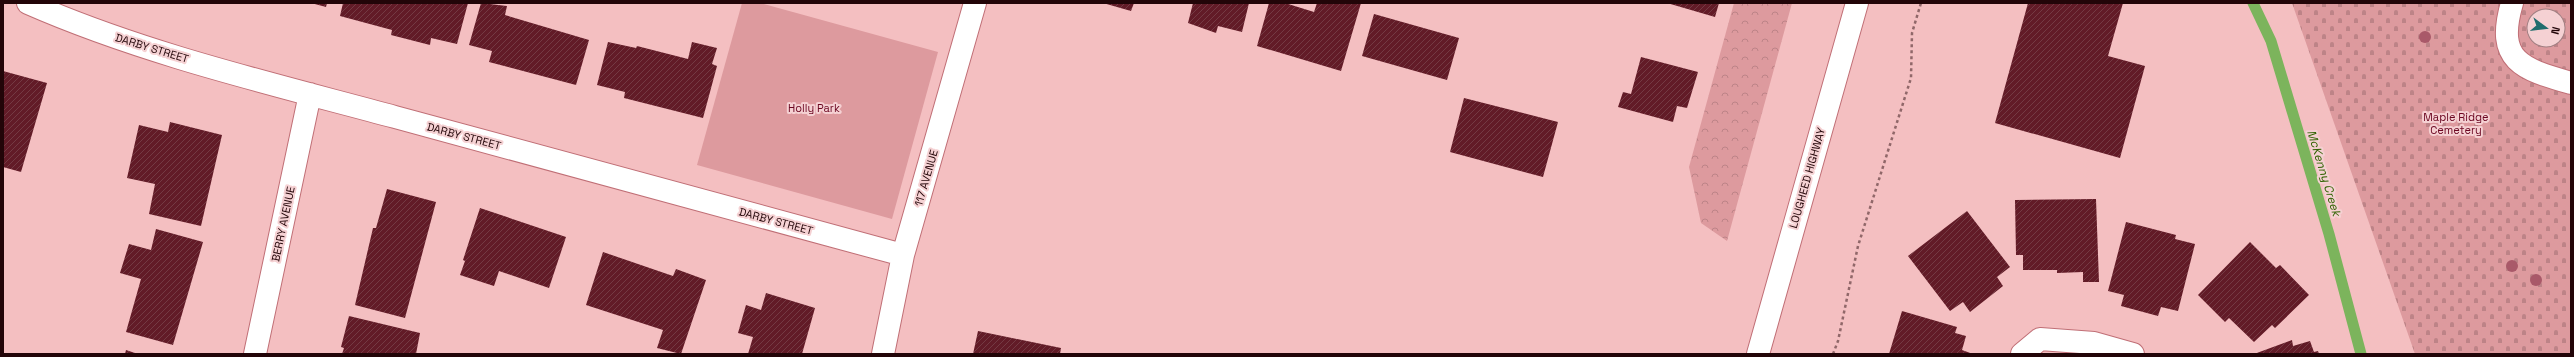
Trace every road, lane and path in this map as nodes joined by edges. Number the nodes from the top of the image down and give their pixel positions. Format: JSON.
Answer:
{"nodes":[{"id":1,"x":28,"y":3,"type":"edge"},
{"id":2,"x":976,"y":3,"type":"edge"},
{"id":3,"x":1857,"y":3,"type":"edge"},
{"id":4,"x":1921,"y":3,"type":"edge"},
{"id":5,"x":2512,"y":3,"type":"edge"},
{"id":6,"x":2571,"y":83,"type":"edge"},
{"id":7,"x":310,"y":94,"type":"junction"},
{"id":8,"x":903,"y":255,"type":"junction"},
{"id":9,"x":255,"y":354,"type":"edge"},
{"id":10,"x":883,"y":354,"type":"edge"},
{"id":11,"x":1758,"y":354,"type":"edge"},
{"id":12,"x":1833,"y":354,"type":"edge"},
{"id":13,"x":2022,"y":354,"type":"edge"},
{"id":14,"x":2133,"y":354,"type":"edge"}],
"edges":[{"from":1,"to":7,"type":"main road","name":"DARBY STREET"},
{"from":2,"to":8,"type":"main road","name":"117 AVENUE"},
{"from":3,"to":11,"type":"main road","name":"LOUGHEED HIGHWAY"},
{"from":4,"to":12,"type":"path"},
{"from":5,"to":6,"type":"main road"},
{"from":7,"to":8,"type":"main road","name":"DARBY STREET"},
{"from":7,"to":9,"type":"main road","name":"BERRY AVENUE"},
{"from":8,"to":10,"type":"main road","name":"117 AVENUE"},
{"from":13,"to":14,"type":"main road"}]}
